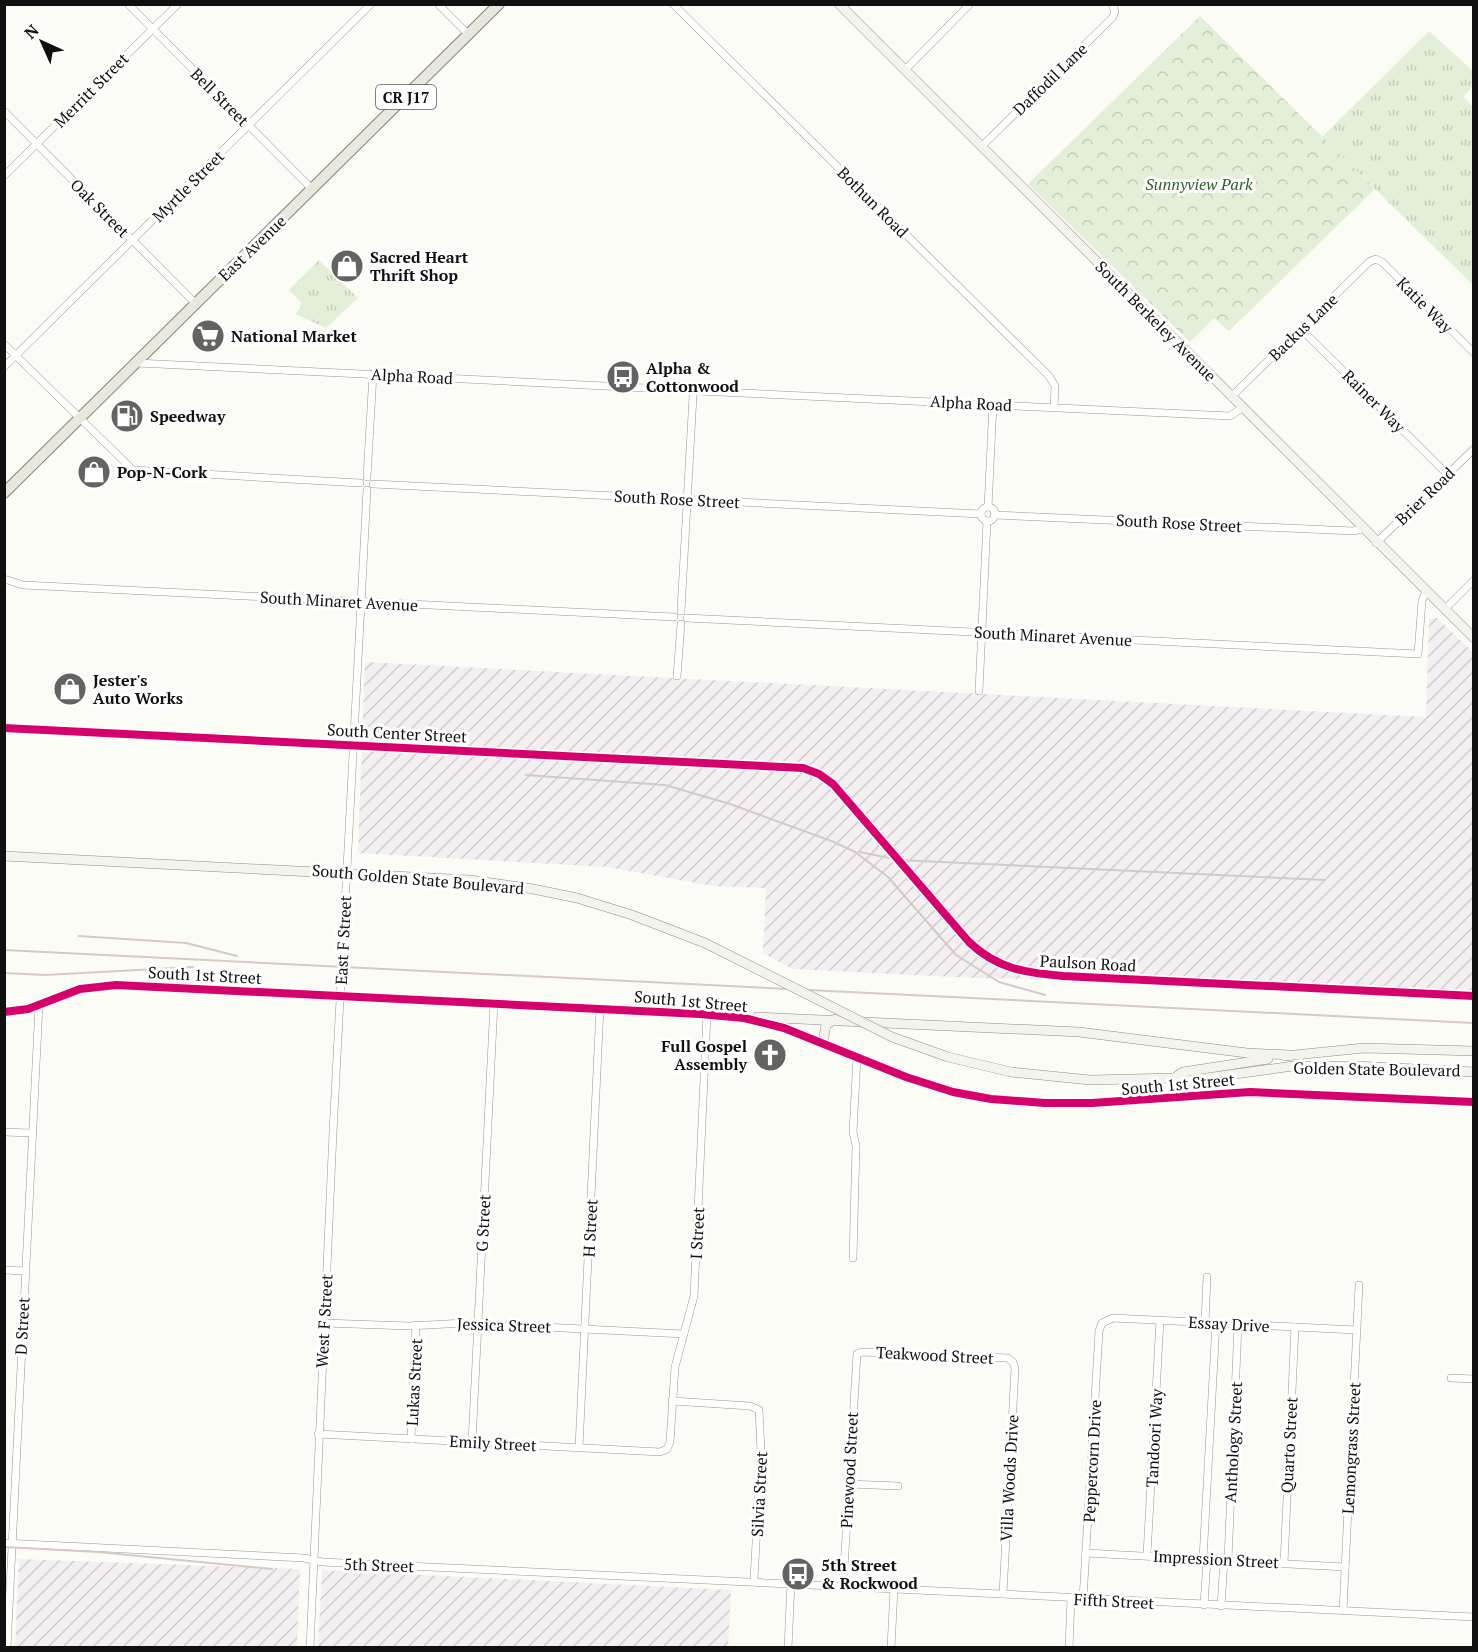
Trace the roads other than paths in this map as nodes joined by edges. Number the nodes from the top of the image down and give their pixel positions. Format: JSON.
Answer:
{"nodes":[{"id":1,"x":128,"y":4,"type":"edge"},
{"id":2,"x":178,"y":4,"type":"edge"},
{"id":3,"x":371,"y":4,"type":"edge"},
{"id":4,"x":438,"y":4,"type":"edge"},
{"id":5,"x":499,"y":4,"type":"edge"},
{"id":6,"x":673,"y":4,"type":"edge"},
{"id":7,"x":839,"y":4,"type":"edge"},
{"id":8,"x":970,"y":4,"type":"edge"},
{"id":9,"x":1113,"y":8,"type":"edge"},
{"id":10,"x":153,"y":29,"type":"junction"},
{"id":11,"x":469,"y":35,"type":"junction"},
{"id":12,"x":905,"y":70,"type":"junction"},
{"id":13,"x":4,"y":111,"type":"edge"},
{"id":14,"x":249,"y":125,"type":"junction"},
{"id":15,"x":37,"y":144,"type":"junction"},
{"id":16,"x":982,"y":146,"type":"junction"},
{"id":17,"x":4,"y":176,"type":"edge"},
{"id":18,"x":312,"y":189,"type":"junction"},
{"id":19,"x":133,"y":240,"type":"junction"},
{"id":20,"x":1376,"y":259,"type":"joint"},
{"id":21,"x":196,"y":304,"type":"junction"},
{"id":22,"x":1301,"y":329,"type":"junction"},
{"id":23,"x":4,"y":344,"type":"edge"},
{"id":24,"x":1473,"y":353,"type":"edge"},
{"id":25,"x":16,"y":355,"type":"junction"},
{"id":26,"x":137,"y":363,"type":"junction"},
{"id":27,"x":4,"y":367,"type":"edge"},
{"id":28,"x":373,"y":374,"type":"junction"},
{"id":29,"x":693,"y":392,"type":"junction"},
{"id":30,"x":1231,"y":397,"type":"junction"},
{"id":31,"x":993,"y":404,"type":"junction"},
{"id":32,"x":1054,"y":407,"type":"junction"},
{"id":33,"x":1242,"y":408,"type":"junction"},
{"id":34,"x":80,"y":419,"type":"junction"},
{"id":35,"x":1473,"y":449,"type":"edge"},
{"id":36,"x":1447,"y":474,"type":"junction"},
{"id":37,"x":367,"y":477,"type":"junction"},
{"id":38,"x":360,"y":483,"type":"junction"},
{"id":39,"x":374,"y":484,"type":"junction"},
{"id":40,"x":367,"y":490,"type":"junction"},
{"id":41,"x":4,"y":493,"type":"edge"},
{"id":42,"x":687,"y":499,"type":"junction"},
{"id":43,"x":988,"y":507,"type":"junction"},
{"id":44,"x":981,"y":514,"type":"junction"},
{"id":45,"x":994,"y":515,"type":"junction"},
{"id":46,"x":987,"y":521,"type":"junction"},
{"id":47,"x":1362,"y":529,"type":"junction"},
{"id":48,"x":1376,"y":543,"type":"junction"},
{"id":49,"x":4,"y":579,"type":"edge"},
{"id":50,"x":1473,"y":580,"type":"edge"},
{"id":51,"x":1426,"y":591,"type":"junction"},
{"id":52,"x":361,"y":602,"type":"junction"},
{"id":53,"x":1445,"y":609,"type":"junction"},
{"id":54,"x":681,"y":611,"type":"junction"},
{"id":55,"x":674,"y":617,"type":"junction"},
{"id":56,"x":687,"y":618,"type":"junction"},
{"id":57,"x":681,"y":624,"type":"junction"},
{"id":58,"x":982,"y":632,"type":"junction"},
{"id":59,"x":1473,"y":638,"type":"edge"},
{"id":60,"x":677,"y":675,"type":"dead end"},
{"id":61,"x":979,"y":691,"type":"dead end"},
{"id":62,"x":4,"y":728,"type":"edge"},
{"id":63,"x":354,"y":745,"type":"junction"},
{"id":64,"x":788,"y":765,"type":"joint"},
{"id":65,"x":4,"y":856,"type":"edge"},
{"id":66,"x":347,"y":872,"type":"junction"},
{"id":67,"x":340,"y":995,"type":"junction"},
{"id":68,"x":1473,"y":996,"type":"edge"},
{"id":69,"x":494,"y":1003,"type":"junction"},
{"id":70,"x":39,"y":1005,"type":"junction"},
{"id":71,"x":600,"y":1008,"type":"junction"},
{"id":72,"x":4,"y":1012,"type":"edge"},
{"id":73,"x":707,"y":1014,"type":"junction"},
{"id":74,"x":734,"y":1016,"type":"junction"},
{"id":75,"x":835,"y":1019,"type":"junction"},
{"id":76,"x":823,"y":1042,"type":"junction"},
{"id":77,"x":1473,"y":1051,"type":"edge"},
{"id":78,"x":1290,"y":1055,"type":"junction"},
{"id":79,"x":857,"y":1057,"type":"junction"},
{"id":80,"x":1011,"y":1072,"type":"joint"},
{"id":81,"x":1473,"y":1072,"type":"edge"},
{"id":82,"x":1174,"y":1078,"type":"junction"},
{"id":83,"x":1473,"y":1102,"type":"edge"},
{"id":84,"x":4,"y":1132,"type":"edge"},
{"id":85,"x":31,"y":1133,"type":"junction"},
{"id":86,"x":853,"y":1258,"type":"dead end"},
{"id":87,"x":4,"y":1270,"type":"edge"},
{"id":88,"x":25,"y":1271,"type":"junction"},
{"id":89,"x":1207,"y":1276,"type":"dead end"},
{"id":90,"x":1359,"y":1285,"type":"dead end"},
{"id":91,"x":1160,"y":1320,"type":"junction"},
{"id":92,"x":324,"y":1323,"type":"junction"},
{"id":93,"x":478,"y":1323,"type":"junction"},
{"id":94,"x":1102,"y":1323,"type":"joint"},
{"id":95,"x":1204,"y":1323,"type":"junction"},
{"id":96,"x":1216,"y":1323,"type":"junction"},
{"id":97,"x":1238,"y":1324,"type":"junction"},
{"id":98,"x":416,"y":1325,"type":"junction"},
{"id":99,"x":1295,"y":1327,"type":"junction"},
{"id":100,"x":585,"y":1328,"type":"junction"},
{"id":101,"x":1356,"y":1330,"type":"junction"},
{"id":102,"x":684,"y":1334,"type":"junction"},
{"id":103,"x":857,"y":1354,"type":"joint"},
{"id":104,"x":1013,"y":1362,"type":"joint"},
{"id":105,"x":1451,"y":1378,"type":"dead end"},
{"id":106,"x":1473,"y":1379,"type":"edge"},
{"id":107,"x":672,"y":1401,"type":"junction"},
{"id":108,"x":318,"y":1434,"type":"junction"},
{"id":109,"x":411,"y":1438,"type":"junction"},
{"id":110,"x":472,"y":1442,"type":"junction"},
{"id":111,"x":579,"y":1447,"type":"junction"},
{"id":112,"x":667,"y":1449,"type":"joint"},
{"id":113,"x":849,"y":1484,"type":"junction"},
{"id":114,"x":898,"y":1486,"type":"dead end"},
{"id":115,"x":8,"y":1543,"type":"edge"},
{"id":116,"x":1086,"y":1553,"type":"junction"},
{"id":117,"x":1147,"y":1555,"type":"junction"},
{"id":118,"x":1205,"y":1559,"type":"junction"},
{"id":119,"x":313,"y":1560,"type":"junction"},
{"id":120,"x":1226,"y":1560,"type":"junction"},
{"id":121,"x":1284,"y":1563,"type":"junction"},
{"id":122,"x":1345,"y":1567,"type":"junction"},
{"id":123,"x":1206,"y":1576,"type":"junction"},
{"id":124,"x":1223,"y":1577,"type":"junction"},
{"id":125,"x":754,"y":1580,"type":"junction"},
{"id":126,"x":792,"y":1583,"type":"junction"},
{"id":127,"x":843,"y":1586,"type":"junction"},
{"id":128,"x":894,"y":1588,"type":"junction"},
{"id":129,"x":1003,"y":1594,"type":"junction"},
{"id":130,"x":1071,"y":1599,"type":"junction"},
{"id":131,"x":1083,"y":1599,"type":"junction"},
{"id":132,"x":1204,"y":1605,"type":"junction"},
{"id":133,"x":1221,"y":1606,"type":"junction"},
{"id":134,"x":1343,"y":1611,"type":"junction"},
{"id":135,"x":1473,"y":1617,"type":"edge"},
{"id":136,"x":7,"y":1647,"type":"edge"},
{"id":137,"x":309,"y":1647,"type":"edge"},
{"id":138,"x":788,"y":1647,"type":"edge"},
{"id":139,"x":891,"y":1647,"type":"edge"},
{"id":140,"x":1069,"y":1647,"type":"edge"}],
"edges":[{"from":1,"to":10,"type":"street","name":"Bell Street"},
{"from":2,"to":10,"type":"street","name":"Merritt Street"},
{"from":3,"to":14,"type":"street","name":"Myrtle Street"},
{"from":4,"to":11,"type":"street"},
{"from":5,"to":11,"type":"main road","name":"East Avenue","number":"CR J17"},
{"from":6,"to":32,"type":"street","name":"Bothun Road"},
{"from":7,"to":12,"type":"main road","name":"South Berkeley Avenue"},
{"from":8,"to":12,"type":"street"},
{"from":9,"to":16,"type":"street","name":"Daffodil Lane"},
{"from":10,"to":14,"type":"street","name":"Bell Street"},
{"from":10,"to":15,"type":"street","name":"Merritt Street"},
{"from":11,"to":18,"type":"main road","name":"East Avenue","number":"CR J17"},
{"from":12,"to":16,"type":"main road","name":"South Berkeley Avenue"},
{"from":13,"to":15,"type":"street","name":"Oak Street"},
{"from":14,"to":18,"type":"street","name":"Bell Street"},
{"from":14,"to":19,"type":"street","name":"Myrtle Street"},
{"from":15,"to":17,"type":"street","name":"Merritt Street"},
{"from":15,"to":19,"type":"street","name":"Oak Street"},
{"from":16,"to":30,"type":"main road","name":"South Berkeley Avenue"},
{"from":18,"to":21,"type":"main road","name":"East Avenue","number":"CR J17"},
{"from":19,"to":21,"type":"street","name":"Oak Street"},
{"from":19,"to":25,"type":"street","name":"Myrtle Street"},
{"from":20,"to":22,"type":"street","name":"Backus Lane"},
{"from":20,"to":24,"type":"street","name":"Katie Way"},
{"from":21,"to":26,"type":"main road","name":"East Avenue","number":"CR J17"},
{"from":22,"to":30,"type":"street","name":"Backus Lane"},
{"from":22,"to":36,"type":"street","name":"Rainer Way"},
{"from":23,"to":25,"type":"street"},
{"from":25,"to":27,"type":"street","name":"Myrtle Street"},
{"from":25,"to":34,"type":"street"},
{"from":26,"to":28,"type":"street","name":"Alpha Road"},
{"from":26,"to":34,"type":"main road","name":"East Avenue","number":"CR J17"},
{"from":28,"to":29,"type":"street","name":"Alpha Road"},
{"from":28,"to":37,"type":"street"},
{"from":29,"to":31,"type":"street","name":"Alpha Road"},
{"from":29,"to":42,"type":"street"},
{"from":30,"to":33,"type":"main road","name":"South Berkeley Avenue"},
{"from":31,"to":32,"type":"street","name":"Alpha Road"},
{"from":31,"to":43,"type":"street"},
{"from":32,"to":33,"type":"street","name":"Alpha Road"},
{"from":33,"to":47,"type":"main road","name":"South Berkeley Avenue"},
{"from":34,"to":38,"type":"street"},
{"from":34,"to":41,"type":"main road","name":"East Avenue","number":"CR J17"},
{"from":35,"to":36,"type":"street","name":"Brier Road"},
{"from":36,"to":48,"type":"street","name":"Brier Road"},
{"from":37,"to":38,"type":"street"},
{"from":37,"to":39,"type":"street"},
{"from":38,"to":40,"type":"street"},
{"from":39,"to":40,"type":"street"},
{"from":39,"to":42,"type":"street","name":"South Rose Street"},
{"from":40,"to":52,"type":"street","name":"East F Street"},
{"from":42,"to":44,"type":"street","name":"South Rose Street"},
{"from":42,"to":54,"type":"street"},
{"from":43,"to":44,"type":"street"},
{"from":43,"to":45,"type":"street"},
{"from":44,"to":46,"type":"street"},
{"from":45,"to":46,"type":"street"},
{"from":45,"to":47,"type":"street","name":"South Rose Street"},
{"from":46,"to":58,"type":"street"},
{"from":47,"to":48,"type":"main road","name":"South Berkeley Avenue"},
{"from":48,"to":51,"type":"main road","name":"South Berkeley Avenue"},
{"from":49,"to":52,"type":"street","name":"South Minaret Avenue"},
{"from":50,"to":53,"type":"street"},
{"from":51,"to":53,"type":"main road","name":"South Berkeley Avenue"},
{"from":51,"to":58,"type":"street","name":"South Minaret Avenue"},
{"from":52,"to":55,"type":"street","name":"South Minaret Avenue"},
{"from":52,"to":63,"type":"street","name":"East F Street"},
{"from":53,"to":59,"type":"main road","name":"South Berkeley Avenue"},
{"from":54,"to":55,"type":"street"},
{"from":54,"to":56,"type":"street"},
{"from":55,"to":57,"type":"street"},
{"from":56,"to":57,"type":"street"},
{"from":56,"to":58,"type":"street","name":"South Minaret Avenue"},
{"from":57,"to":60,"type":"street"},
{"from":58,"to":61,"type":"street"},
{"from":62,"to":63,"type":"street","name":"South Center Street"},
{"from":63,"to":64,"type":"street","name":"South Center Street"},
{"from":63,"to":66,"type":"street","name":"East F Street"},
{"from":64,"to":68,"type":"street","name":"Paulson Road"},
{"from":65,"to":66,"type":"main road","name":"South Golden State Boulevard"},
{"from":66,"to":67,"type":"street","name":"East F Street"},
{"from":66,"to":80,"type":"main road","name":"South Golden State Boulevard","bridge":true},
{"from":67,"to":69,"type":"main road","name":"South 1st Street"},
{"from":67,"to":70,"type":"main road","name":"South 1st Street"},
{"from":67,"to":92,"type":"street","name":"West F Street"},
{"from":69,"to":71,"type":"main road","name":"South 1st Street"},
{"from":69,"to":93,"type":"street","name":"G Street"},
{"from":70,"to":72,"type":"main road","name":"South 1st Street"},
{"from":70,"to":85,"type":"street","name":"D Street"},
{"from":71,"to":73,"type":"main road","name":"South 1st Street"},
{"from":71,"to":100,"type":"street","name":"H Street"},
{"from":73,"to":74,"type":"main road","name":"South 1st Street"},
{"from":73,"to":102,"type":"street","name":"I Street"},
{"from":74,"to":75,"type":"main road"},
{"from":74,"to":76,"type":"main road","name":"South 1st Street"},
{"from":75,"to":76,"type":"main road"},
{"from":75,"to":78,"type":"main road"},
{"from":76,"to":79,"type":"main road","name":"South 1st Street"},
{"from":77,"to":78,"type":"main road","name":"Golden State Boulevard"},
{"from":78,"to":82,"type":"main road","name":"Golden State Boulevard"},
{"from":79,"to":83,"type":"main road","name":"South 1st Street"},
{"from":79,"to":86,"type":"street"},
{"from":80,"to":82,"type":"main road","name":"Golden State Boulevard"},
{"from":81,"to":82,"type":"main road","name":"Golden State Boulevard"},
{"from":84,"to":85,"type":"street"},
{"from":85,"to":88,"type":"street","name":"D Street"},
{"from":87,"to":88,"type":"street"},
{"from":88,"to":115,"type":"street","name":"D Street"},
{"from":89,"to":95,"type":"street"},
{"from":90,"to":101,"type":"street","name":"Lemongrass Street"},
{"from":91,"to":94,"type":"street","name":"Essay Drive"},
{"from":91,"to":95,"type":"street","name":"Essay Drive"},
{"from":91,"to":117,"type":"street","name":"Tandoori Way"},
{"from":92,"to":98,"type":"street","name":"Jessica Street"},
{"from":92,"to":108,"type":"street","name":"West F Street"},
{"from":93,"to":98,"type":"street","name":"Jessica Street"},
{"from":93,"to":100,"type":"street","name":"Jessica Street"},
{"from":93,"to":110,"type":"street","name":"G Street"},
{"from":94,"to":116,"type":"street","name":"Peppercorn Drive"},
{"from":95,"to":96,"type":"street","name":"Essay Drive"},
{"from":96,"to":97,"type":"street","name":"Essay Drive"},
{"from":96,"to":118,"type":"street","name":"Anthology Street"},
{"from":97,"to":99,"type":"street","name":"Essay Drive"},
{"from":97,"to":120,"type":"street","name":"Anthology Street"},
{"from":98,"to":109,"type":"street","name":"Lukas Street"},
{"from":99,"to":101,"type":"street","name":"Essay Drive"},
{"from":99,"to":121,"type":"street","name":"Quarto Street"},
{"from":100,"to":102,"type":"street","name":"Jessica Street"},
{"from":100,"to":111,"type":"street","name":"H Street"},
{"from":101,"to":122,"type":"street","name":"Lemongrass Street"},
{"from":102,"to":107,"type":"street","name":"I Street"},
{"from":103,"to":104,"type":"street","name":"Teakwood Street"},
{"from":103,"to":113,"type":"street","name":"Pinewood Street"},
{"from":104,"to":129,"type":"street","name":"Villa Woods Drive"},
{"from":105,"to":106,"type":"street"},
{"from":107,"to":112,"type":"street","name":"I Street"},
{"from":107,"to":125,"type":"street","name":"Silvia Street"},
{"from":108,"to":109,"type":"street","name":"Emily Street"},
{"from":108,"to":119,"type":"street","name":"West F Street"},
{"from":109,"to":110,"type":"street","name":"Emily Street"},
{"from":110,"to":111,"type":"street","name":"Emily Street"},
{"from":111,"to":112,"type":"street","name":"Emily Street"},
{"from":113,"to":114,"type":"street"},
{"from":113,"to":127,"type":"street","name":"Pinewood Street"},
{"from":115,"to":119,"type":"street","name":"5th Street"},
{"from":115,"to":136,"type":"street","name":"D Street"},
{"from":116,"to":117,"type":"street","name":"Impression Street"},
{"from":116,"to":131,"type":"street","name":"Peppercorn Drive"},
{"from":117,"to":118,"type":"street","name":"Impression Street"},
{"from":118,"to":120,"type":"street","name":"Impression Street"},
{"from":118,"to":123,"type":"street","name":"Anthology Street"},
{"from":119,"to":125,"type":"street","name":"5th Street"},
{"from":119,"to":137,"type":"street","name":"West F Street"},
{"from":120,"to":121,"type":"street","name":"Impression Street"},
{"from":120,"to":124,"type":"street","name":"Anthology Street"},
{"from":121,"to":122,"type":"street","name":"Impression Street"},
{"from":122,"to":134,"type":"street","name":"Lemongrass Street"},
{"from":123,"to":124,"type":"street"},
{"from":123,"to":132,"type":"street","name":"Anthology Street"},
{"from":124,"to":133,"type":"street","name":"Anthology Street"},
{"from":125,"to":126,"type":"street","name":"Fifth Street"},
{"from":126,"to":127,"type":"street","name":"Fifth Street"},
{"from":126,"to":138,"type":"street"},
{"from":127,"to":128,"type":"street","name":"Fifth Street"},
{"from":128,"to":129,"type":"street","name":"Fifth Street"},
{"from":128,"to":139,"type":"street"},
{"from":129,"to":130,"type":"street","name":"Fifth Street"},
{"from":130,"to":131,"type":"street","name":"Fifth Street"},
{"from":130,"to":140,"type":"street"},
{"from":131,"to":132,"type":"street","name":"Fifth Street"},
{"from":132,"to":133,"type":"street","name":"Fifth Street"},
{"from":133,"to":134,"type":"street","name":"Fifth Street"},
{"from":134,"to":135,"type":"street","name":"Fifth Street"}]}
